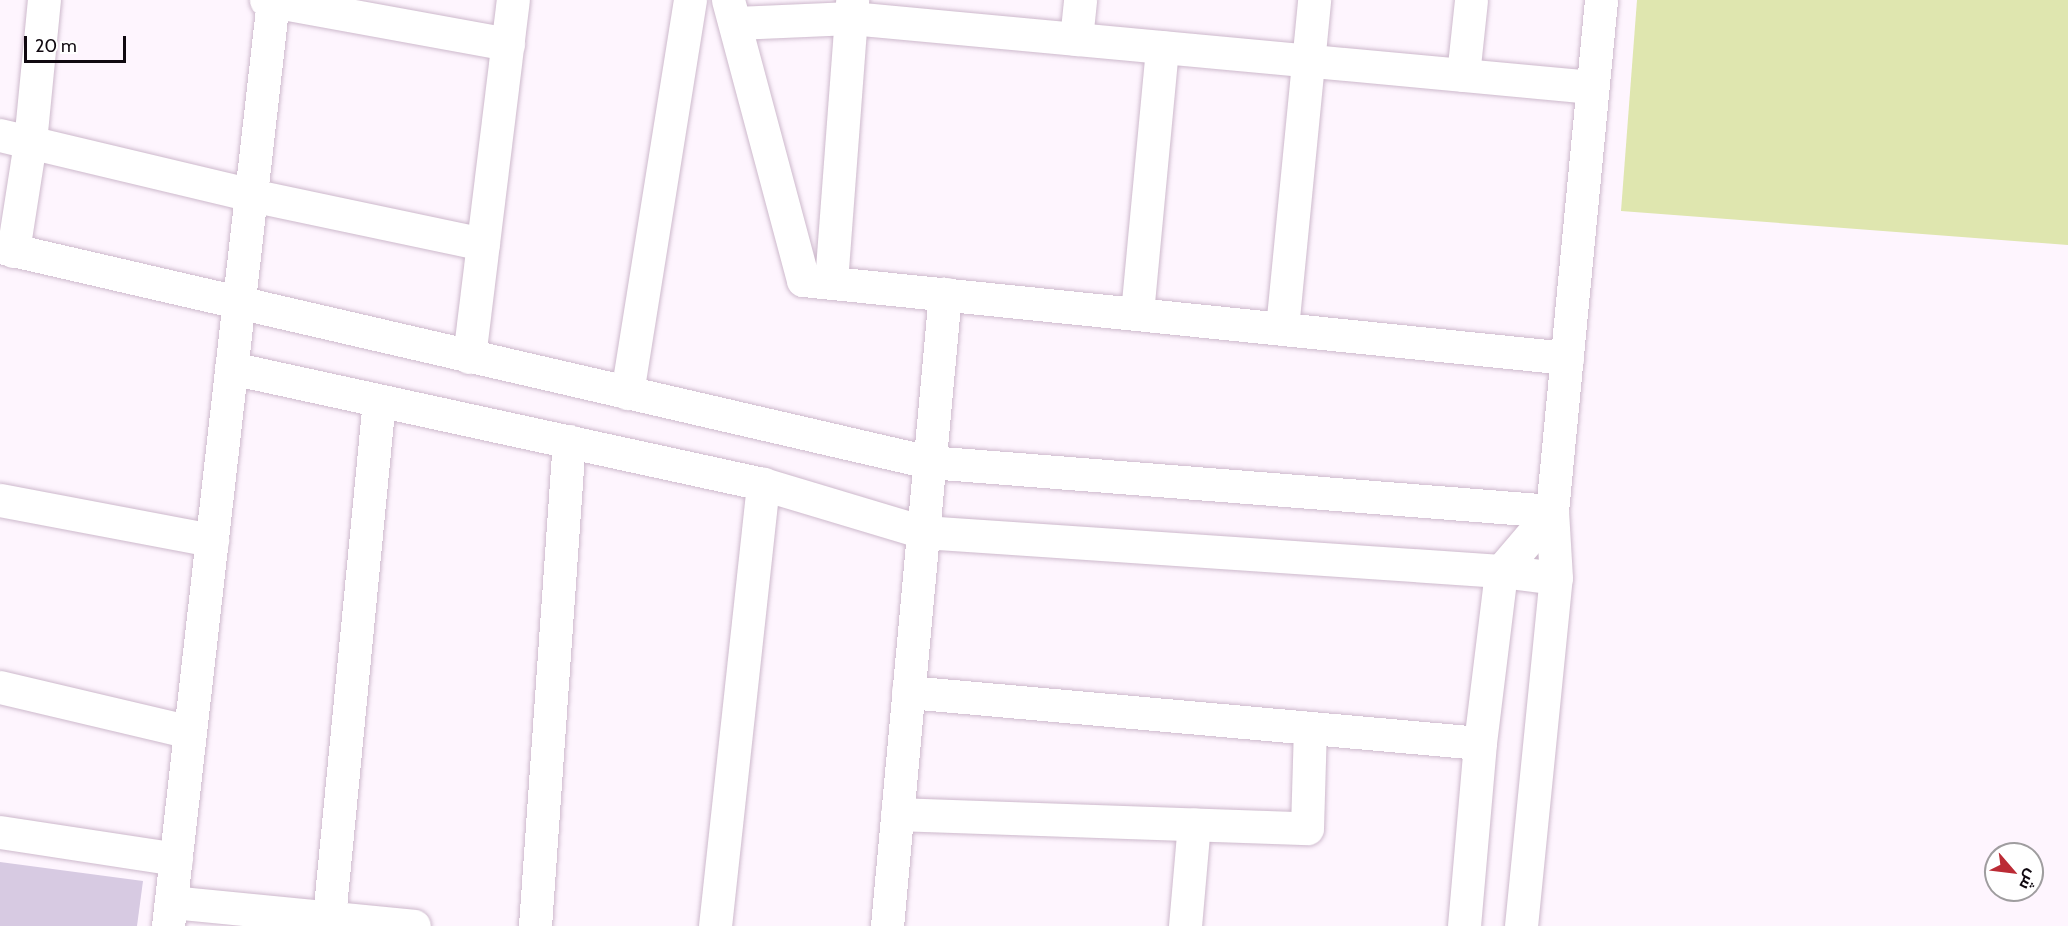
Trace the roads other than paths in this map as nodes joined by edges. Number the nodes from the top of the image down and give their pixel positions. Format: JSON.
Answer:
{"nodes":[{"id":1,"x":44,"y":0,"type":"edge"},
{"id":2,"x":271,"y":0,"type":"edge"},
{"id":3,"x":513,"y":0,"type":"edge"},
{"id":4,"x":690,"y":0,"type":"edge"},
{"id":5,"x":1080,"y":0,"type":"edge"},
{"id":6,"x":1314,"y":0,"type":"edge"},
{"id":7,"x":1471,"y":0,"type":"edge"},
{"id":8,"x":1601,"y":0,"type":"edge"},
{"id":9,"x":852,"y":9,"type":"edge"},
{"id":10,"x":732,"y":11,"type":"edge"},
{"id":11,"x":1076,"y":39,"type":"junction"},
{"id":12,"x":508,"y":44,"type":"junction"},
{"id":13,"x":1162,"y":47,"type":"junction"},
{"id":14,"x":1308,"y":61,"type":"junction"},
{"id":15,"x":1463,"y":75,"type":"junction"},
{"id":16,"x":1592,"y":87,"type":"junction"},
{"id":17,"x":15,"y":139,"type":"edge"},
{"id":18,"x":251,"y":195,"type":"junction"},
{"id":19,"x":483,"y":244,"type":"junction"},
{"id":20,"x":7,"y":249,"type":"edge"},
{"id":21,"x":831,"y":282,"type":"junction"},
{"id":22,"x":945,"y":294,"type":"junction"},
{"id":23,"x":238,"y":304,"type":"junction"},
{"id":24,"x":1137,"y":313,"type":"junction"},
{"id":25,"x":1282,"y":328,"type":"junction"},
{"id":26,"x":469,"y":357,"type":"junction"},
{"id":27,"x":1567,"y":358,"type":"junction"},
{"id":28,"x":231,"y":368,"type":"junction"},
{"id":29,"x":627,"y":393,"type":"junction"},
{"id":30,"x":379,"y":400,"type":"junction"},
{"id":31,"x":569,"y":441,"type":"junction"},
{"id":32,"x":929,"y":462,"type":"junction"},
{"id":33,"x":763,"y":484,"type":"junction"},
{"id":34,"x":0,"y":500,"type":"edge"},
{"id":35,"x":1552,"y":512,"type":"junction"},
{"id":36,"x":923,"y":532,"type":"junction"},
{"id":37,"x":212,"y":540,"type":"junction"},
{"id":38,"x":1501,"y":571,"type":"junction"},
{"id":39,"x":1556,"y":578,"type":"junction"},
{"id":40,"x":0,"y":687,"type":"edge"},
{"id":41,"x":908,"y":692,"type":"junction"},
{"id":42,"x":1310,"y":728,"type":"junction"},
{"id":43,"x":190,"y":732,"type":"junction"},
{"id":44,"x":1480,"y":743,"type":"junction"},
{"id":45,"x":897,"y":814,"type":"junction"},
{"id":46,"x":1194,"y":824,"type":"junction"},
{"id":47,"x":0,"y":832,"type":"edge"},
{"id":48,"x":176,"y":859,"type":"junction"},
{"id":49,"x":169,"y":914,"type":"edge"},
{"id":50,"x":329,"y":916,"type":"junction"},
{"id":51,"x":414,"y":926,"type":"edge"},
{"id":52,"x":535,"y":926,"type":"edge"},
{"id":53,"x":715,"y":926,"type":"edge"},
{"id":54,"x":887,"y":926,"type":"edge"},
{"id":55,"x":1185,"y":926,"type":"edge"},
{"id":56,"x":1464,"y":926,"type":"edge"},
{"id":57,"x":1521,"y":926,"type":"edge"}],
"edges":[{"from":1,"to":17,"type":"street"},
{"from":2,"to":12,"type":"street"},
{"from":2,"to":18,"type":"street"},
{"from":3,"to":12,"type":"street"},
{"from":4,"to":29,"type":"street"},
{"from":5,"to":11,"type":"street"},
{"from":6,"to":14,"type":"street"},
{"from":7,"to":15,"type":"street"},
{"from":8,"to":16,"type":"street"},
{"from":9,"to":10,"type":"street"},
{"from":9,"to":11,"type":"street"},
{"from":9,"to":21,"type":"street"},
{"from":10,"to":21,"type":"street"},
{"from":11,"to":13,"type":"street"},
{"from":12,"to":19,"type":"street"},
{"from":13,"to":14,"type":"street"},
{"from":13,"to":24,"type":"street"},
{"from":14,"to":15,"type":"street"},
{"from":14,"to":25,"type":"street"},
{"from":15,"to":16,"type":"street"},
{"from":16,"to":27,"type":"street"},
{"from":17,"to":18,"type":"street"},
{"from":17,"to":20,"type":"street"},
{"from":18,"to":19,"type":"street"},
{"from":18,"to":23,"type":"street"},
{"from":19,"to":26,"type":"street"},
{"from":20,"to":23,"type":"street"},
{"from":21,"to":22,"type":"street"},
{"from":22,"to":24,"type":"street"},
{"from":22,"to":32,"type":"street"},
{"from":23,"to":26,"type":"street"},
{"from":23,"to":28,"type":"street"},
{"from":24,"to":25,"type":"street"},
{"from":25,"to":27,"type":"street"},
{"from":26,"to":29,"type":"street"},
{"from":27,"to":35,"type":"street"},
{"from":28,"to":30,"type":"street"},
{"from":28,"to":37,"type":"street"},
{"from":29,"to":32,"type":"street"},
{"from":30,"to":31,"type":"street"},
{"from":30,"to":50,"type":"street"},
{"from":31,"to":33,"type":"street"},
{"from":31,"to":52,"type":"street"},
{"from":32,"to":35,"type":"street"},
{"from":32,"to":36,"type":"street"},
{"from":33,"to":36,"type":"street"},
{"from":33,"to":53,"type":"street"},
{"from":34,"to":37,"type":"street"},
{"from":35,"to":38,"type":"street"},
{"from":35,"to":39,"type":"street"},
{"from":36,"to":38,"type":"street"},
{"from":36,"to":41,"type":"street"},
{"from":37,"to":43,"type":"street"},
{"from":38,"to":39,"type":"street"},
{"from":38,"to":44,"type":"street"},
{"from":39,"to":57,"type":"street"},
{"from":40,"to":43,"type":"street"},
{"from":41,"to":42,"type":"street"},
{"from":41,"to":45,"type":"street"},
{"from":42,"to":44,"type":"street"},
{"from":42,"to":46,"type":"street"},
{"from":43,"to":48,"type":"street"},
{"from":44,"to":56,"type":"street"},
{"from":45,"to":46,"type":"street"},
{"from":45,"to":54,"type":"street"},
{"from":46,"to":55,"type":"street"},
{"from":47,"to":48,"type":"street"},
{"from":48,"to":49,"type":"street"},
{"from":49,"to":50,"type":"street"},
{"from":50,"to":51,"type":"street"}]}
